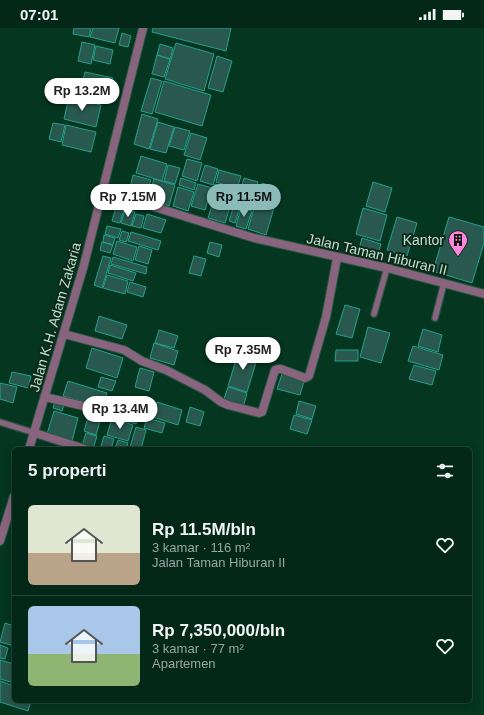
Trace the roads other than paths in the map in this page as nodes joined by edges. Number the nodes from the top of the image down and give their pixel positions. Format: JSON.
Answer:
{"nodes":[{"id":1,"x":144,"y":28,"type":"edge"},
{"id":2,"x":103,"y":191,"type":"junction"},
{"id":3,"x":337,"y":258,"type":"junction"},
{"id":4,"x":387,"y":268,"type":"junction"},
{"id":5,"x":444,"y":283,"type":"junction"},
{"id":6,"x":484,"y":294,"type":"edge"},
{"id":7,"x":374,"y":314,"type":"dead end"},
{"id":8,"x":434,"y":318,"type":"dead end"},
{"id":9,"x":64,"y":334,"type":"junction"},
{"id":10,"x":45,"y":397,"type":"junction"},
{"id":11,"x":96,"y":409,"type":"dead end"},
{"id":12,"x":0,"y":422,"type":"edge"},
{"id":13,"x":35,"y":433,"type":"junction"},
{"id":14,"x":30,"y":447,"type":"edge"},
{"id":15,"x":79,"y":447,"type":"edge"},
{"id":16,"x":12,"y":502,"type":"edge"},
{"id":17,"x":0,"y":541,"type":"edge"}],
"edges":[{"from":1,"to":2,"type":"street","name":"Jalan K.H. Adam Zakaria"},
{"from":2,"to":3,"type":"street","name":"Jalan Taman Hiburan II"},
{"from":2,"to":9,"type":"street","name":"Jalan K.H. Adam Zakaria"},
{"from":3,"to":4,"type":"street","name":"Jalan Taman Hiburan II"},
{"from":3,"to":9,"type":"street"},
{"from":4,"to":5,"type":"street","name":"Jalan Taman Hiburan II"},
{"from":4,"to":7,"type":"lane"},
{"from":5,"to":6,"type":"street","name":"Jalan Taman Hiburan II"},
{"from":5,"to":8,"type":"lane"},
{"from":9,"to":10,"type":"street","name":"Jalan K.H. Adam Zakaria"},
{"from":10,"to":11,"type":"street"},
{"from":10,"to":13,"type":"street","name":"Jalan K.H. Adam Zakaria"},
{"from":12,"to":13,"type":"lane"},
{"from":13,"to":14,"type":"street","name":"Jalan K.H. Adam Zakaria"},
{"from":13,"to":15,"type":"street"},
{"from":16,"to":17,"type":"street"}]}
